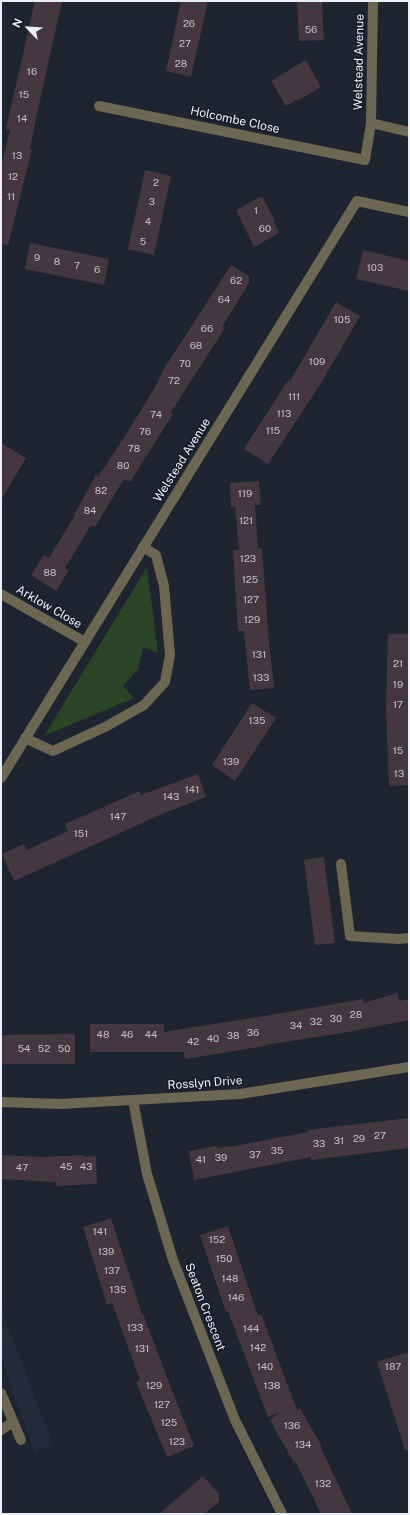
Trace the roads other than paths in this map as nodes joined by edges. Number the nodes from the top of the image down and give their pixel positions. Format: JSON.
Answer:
{"nodes":[{"id":1,"x":373,"y":1,"type":"edge"},
{"id":2,"x":99,"y":106,"type":"dead end"},
{"id":3,"x":372,"y":123,"type":"junction"},
{"id":4,"x":409,"y":132,"type":"edge"},
{"id":5,"x":365,"y":160,"type":"joint"},
{"id":6,"x":409,"y":212,"type":"edge"},
{"id":7,"x":143,"y":547,"type":"junction"},
{"id":8,"x":1,"y":594,"type":"edge"},
{"id":9,"x":85,"y":642,"type":"junction"},
{"id":10,"x":25,"y":738,"type":"junction"},
{"id":11,"x":1,"y":778,"type":"edge"},
{"id":12,"x":341,"y":864,"type":"dead end"},
{"id":13,"x":409,"y":938,"type":"edge"},
{"id":14,"x":409,"y":1067,"type":"edge"},
{"id":15,"x":133,"y":1100,"type":"junction"},
{"id":16,"x":1,"y":1102,"type":"edge"},
{"id":17,"x":1,"y":1393,"type":"edge"},
{"id":18,"x":13,"y":1422,"type":"junction"},
{"id":19,"x":1,"y":1430,"type":"edge"},
{"id":20,"x":21,"y":1440,"type":"dead end"},
{"id":21,"x":282,"y":1514,"type":"edge"}],
"edges":[{"from":1,"to":3,"type":"street","name":"Welstead Avenue"},
{"from":2,"to":5,"type":"street","name":"Holcombe Close"},
{"from":3,"to":4,"type":"street","name":"Welstead Avenue"},
{"from":3,"to":5,"type":"street","name":"Welstead Avenue"},
{"from":6,"to":7,"type":"street","name":"Welstead Avenue"},
{"from":7,"to":9,"type":"street","name":"Welstead Avenue"},
{"from":7,"to":10,"type":"street"},
{"from":8,"to":9,"type":"street","name":"Arklow Close"},
{"from":9,"to":10,"type":"street","name":"Welstead Avenue"},
{"from":10,"to":11,"type":"street","name":"Welstead Avenue"},
{"from":12,"to":13,"type":"street"},
{"from":14,"to":15,"type":"street","name":"Rosslyn Drive"},
{"from":15,"to":16,"type":"street","name":"Rosslyn Drive"},
{"from":15,"to":21,"type":"street","name":"Seaton Crescent"},
{"from":17,"to":18,"type":"street"},
{"from":18,"to":19,"type":"street"},
{"from":18,"to":20,"type":"street"}]}
